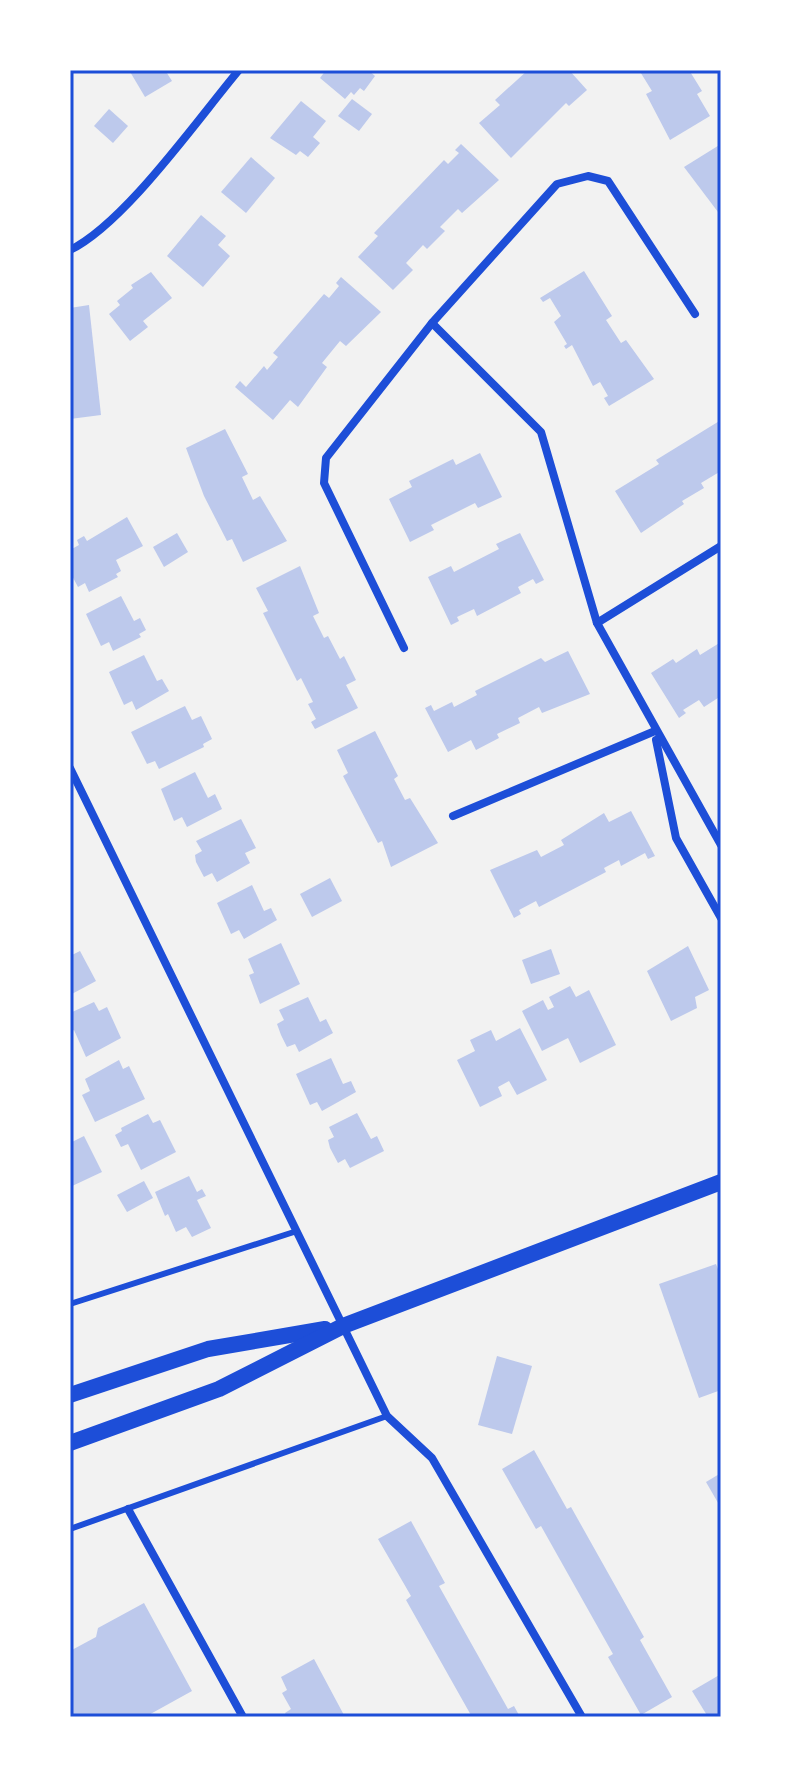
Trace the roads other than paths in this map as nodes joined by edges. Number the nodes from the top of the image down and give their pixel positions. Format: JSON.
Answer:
{"nodes":[{"id":1,"x":239,"y":70,"type":"edge"},
{"id":2,"x":70,"y":250,"type":"edge"},
{"id":3,"x":695,"y":314,"type":"dead end"},
{"id":4,"x":432,"y":323,"type":"junction"},
{"id":5,"x":721,"y":546,"type":"edge"},
{"id":6,"x":597,"y":623,"type":"junction"},
{"id":7,"x":404,"y":648,"type":"dead end"},
{"id":8,"x":655,"y":731,"type":"junction"},
{"id":9,"x":70,"y":768,"type":"edge"},
{"id":10,"x":453,"y":816,"type":"dead end"},
{"id":11,"x":721,"y":845,"type":"edge"},
{"id":12,"x":721,"y":918,"type":"edge"},
{"id":13,"x":721,"y":1182,"type":"edge"},
{"id":14,"x":297,"y":1231,"type":"junction"},
{"id":15,"x":70,"y":1304,"type":"edge"},
{"id":16,"x":343,"y":1326,"type":"junction"},
{"id":17,"x":70,"y":1395,"type":"edge"},
{"id":18,"x":387,"y":1416,"type":"junction"},
{"id":19,"x":70,"y":1443,"type":"edge"},
{"id":20,"x":128,"y":1509,"type":"junction"},
{"id":21,"x":70,"y":1529,"type":"edge"},
{"id":22,"x":243,"y":1717,"type":"edge"},
{"id":23,"x":582,"y":1717,"type":"edge"}],
"edges":[{"from":1,"to":2,"type":"street"},
{"from":3,"to":4,"type":"street"},
{"from":4,"to":6,"type":"street"},
{"from":4,"to":7,"type":"street"},
{"from":5,"to":6,"type":"street"},
{"from":6,"to":8,"type":"street"},
{"from":8,"to":10,"type":"street"},
{"from":8,"to":11,"type":"street"},
{"from":8,"to":12,"type":"street"},
{"from":9,"to":14,"type":"street"},
{"from":13,"to":16,"type":"main road"},
{"from":14,"to":15,"type":"lane"},
{"from":14,"to":16,"type":"street"},
{"from":16,"to":17,"type":"main road"},
{"from":16,"to":18,"type":"street"},
{"from":16,"to":19,"type":"main road"},
{"from":18,"to":20,"type":"lane"},
{"from":18,"to":23,"type":"street"},
{"from":20,"to":21,"type":"lane"},
{"from":20,"to":22,"type":"street"}]}
